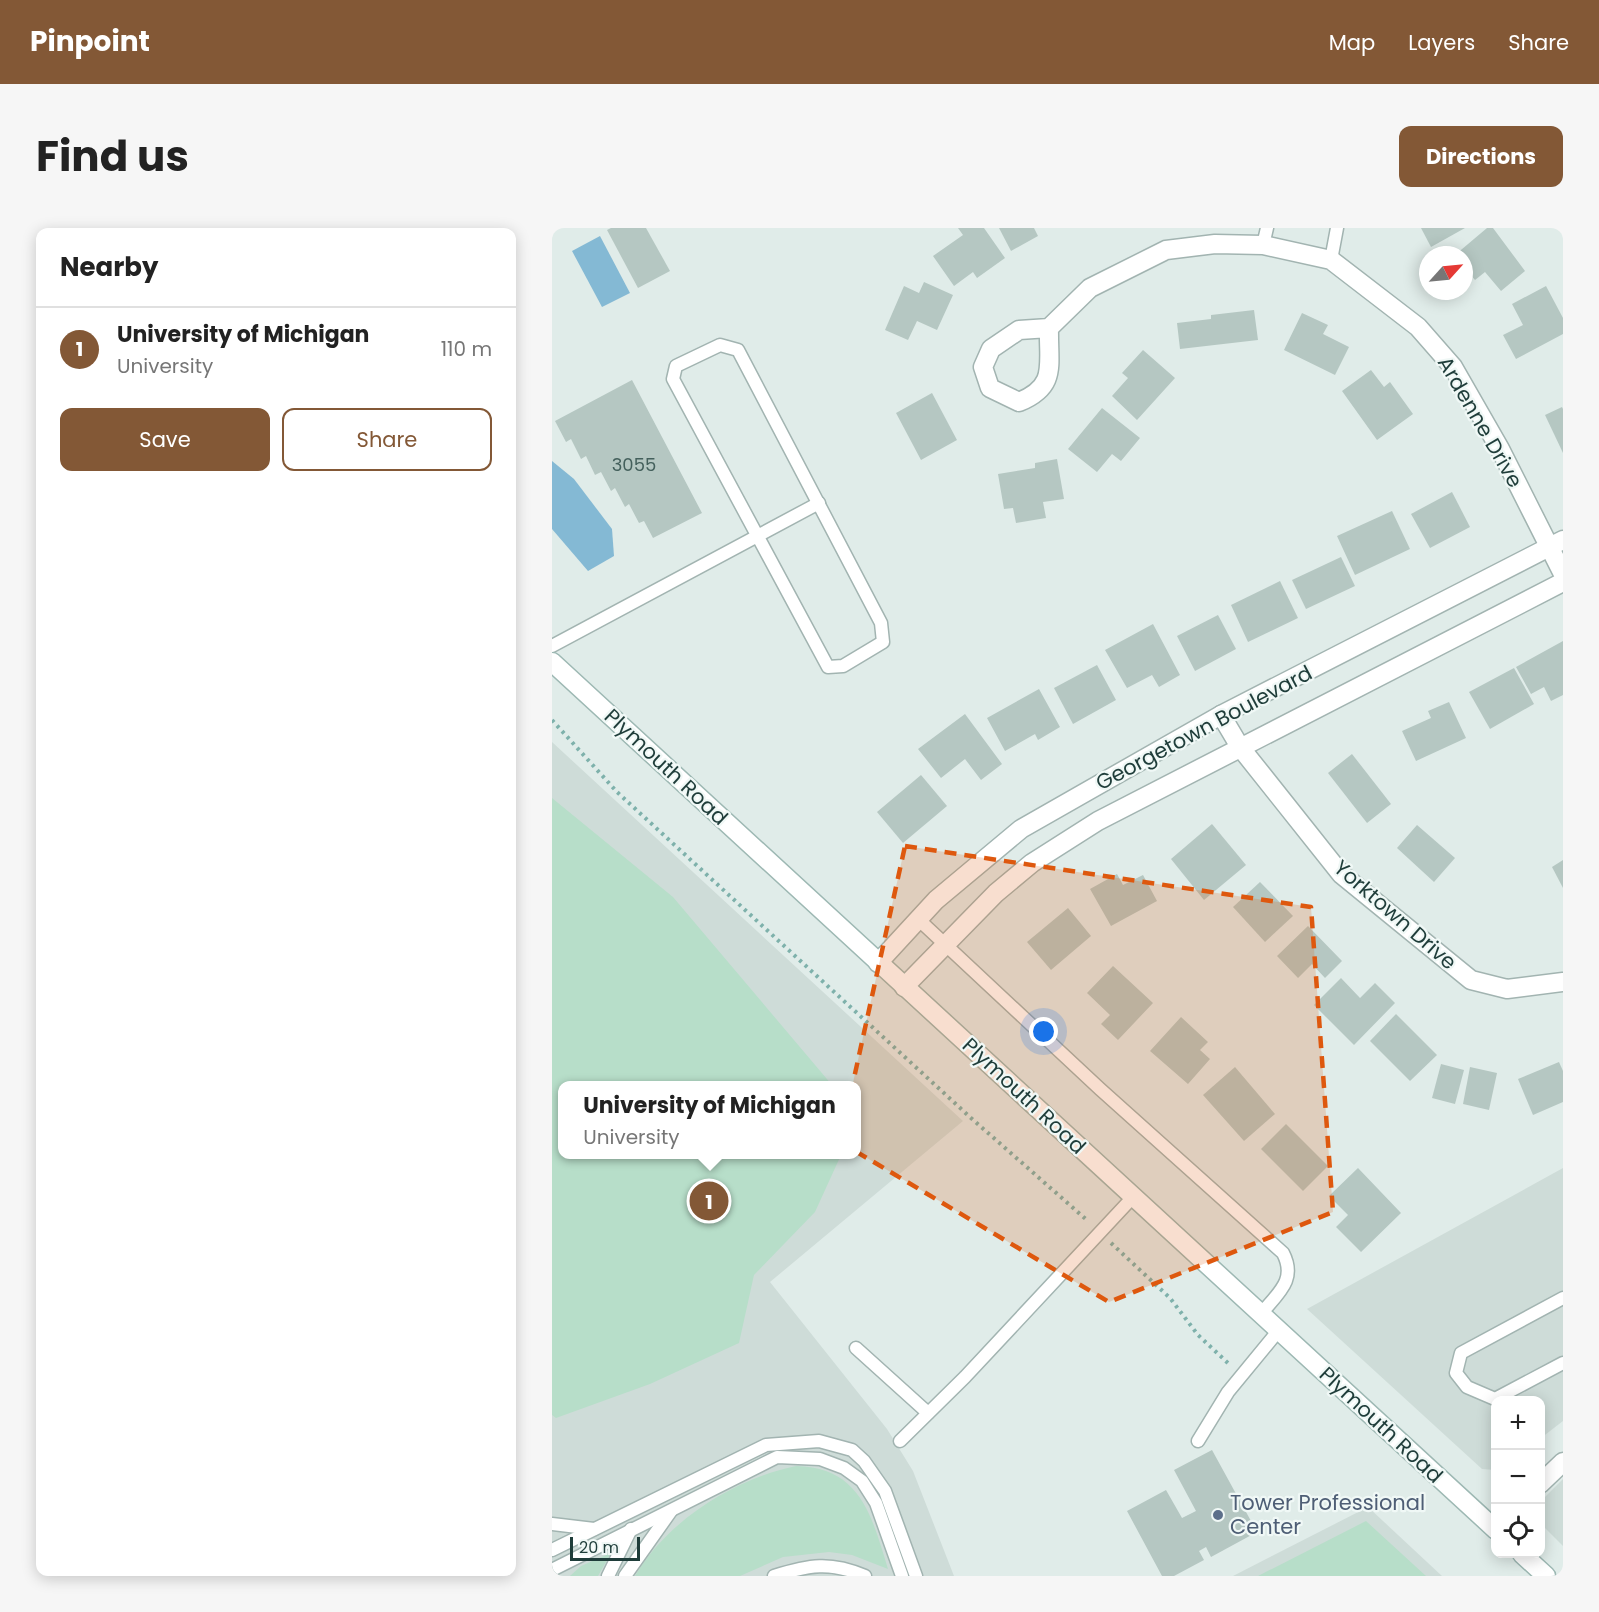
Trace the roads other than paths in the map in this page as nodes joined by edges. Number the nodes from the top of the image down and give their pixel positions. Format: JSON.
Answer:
{"nodes":[{"id":1,"x":1337,"y":228,"type":"edge"},
{"id":2,"x":1265,"y":237,"type":"edge"},
{"id":3,"x":1331,"y":260,"type":"junction"},
{"id":4,"x":1049,"y":328,"type":"junction"},
{"id":5,"x":819,"y":503,"type":"junction"},
{"id":6,"x":757,"y":537,"type":"junction"},
{"id":7,"x":1556,"y":544,"type":"edge"},
{"id":8,"x":1563,"y":574,"type":"edge"},
{"id":9,"x":1563,"y":582,"type":"edge"},
{"id":10,"x":552,"y":646,"type":"edge"},
{"id":11,"x":552,"y":662,"type":"edge"},
{"id":12,"x":1221,"y":715,"type":"junction"},
{"id":13,"x":1240,"y":747,"type":"junction"},
{"id":14,"x":918,"y":919,"type":"junction"},
{"id":15,"x":944,"y":943,"type":"junction"},
{"id":16,"x":878,"y":963,"type":"junction"},
{"id":17,"x":1563,"y":982,"type":"edge"},
{"id":18,"x":904,"y":987,"type":"junction"},
{"id":19,"x":1133,"y":1197,"type":"junction"},
{"id":20,"x":1563,"y":1298,"type":"edge"},
{"id":21,"x":1261,"y":1314,"type":"junction"},
{"id":22,"x":1279,"y":1330,"type":"junction"},
{"id":23,"x":856,"y":1348,"type":"dead end"},
{"id":24,"x":1563,"y":1364,"type":"edge"},
{"id":25,"x":928,"y":1413,"type":"junction"},
{"id":26,"x":900,"y":1441,"type":"dead end"},
{"id":27,"x":1198,"y":1441,"type":"dead end"},
{"id":28,"x":1563,"y":1462,"type":"edge"},
{"id":29,"x":1545,"y":1479,"type":"edge"},
{"id":30,"x":644,"y":1504,"type":"junction"},
{"id":31,"x":673,"y":1508,"type":"junction"},
{"id":32,"x":552,"y":1524,"type":"edge"},
{"id":33,"x":1491,"y":1525,"type":"edge"},
{"id":34,"x":595,"y":1529,"type":"junction"},
{"id":35,"x":631,"y":1529,"type":"junction"},
{"id":36,"x":552,"y":1550,"type":"edge"},
{"id":37,"x":1526,"y":1558,"type":"edge"},
{"id":38,"x":823,"y":1566,"type":"junction"},
{"id":39,"x":552,"y":1570,"type":"edge"},
{"id":40,"x":901,"y":1574,"type":"edge"},
{"id":41,"x":608,"y":1576,"type":"edge"},
{"id":42,"x":625,"y":1576,"type":"edge"},
{"id":43,"x":774,"y":1576,"type":"edge"},
{"id":44,"x":841,"y":1576,"type":"edge"},
{"id":45,"x":865,"y":1576,"type":"edge"},
{"id":46,"x":916,"y":1576,"type":"edge"},
{"id":47,"x":1546,"y":1576,"type":"edge"}],
"edges":[{"from":1,"to":3,"type":"lane"},
{"from":2,"to":3,"type":"street","name":"Ardenne Drive"},
{"from":2,"to":4,"type":"street","name":"Ardenne Drive"},
{"from":3,"to":7,"type":"street","name":"Ardenne Drive"},
{"from":4,"to":4,"type":"street"},
{"from":5,"to":6,"type":"lane"},
{"from":5,"to":6,"type":"lane"},
{"from":5,"to":6,"type":"lane"},
{"from":6,"to":10,"type":"lane"},
{"from":7,"to":8,"type":"street","name":"Ardenne Drive"},
{"from":7,"to":12,"type":"street","name":"Georgetown Boulevard"},
{"from":9,"to":13,"type":"street","name":"Georgetown Boulevard"},
{"from":11,"to":16,"type":"street","name":"Plymouth Road"},
{"from":12,"to":13,"type":"street","name":"Yorktown Drive"},
{"from":12,"to":14,"type":"street","name":"Georgetown Boulevard"},
{"from":13,"to":15,"type":"street","name":"Georgetown Boulevard"},
{"from":13,"to":17,"type":"street","name":"Yorktown Drive"},
{"from":14,"to":15,"type":"lane"},
{"from":14,"to":16,"type":"street","name":"Georgetown Boulevard"},
{"from":15,"to":18,"type":"street","name":"Georgetown Boulevard"},
{"from":15,"to":21,"type":"lane"},
{"from":16,"to":18,"type":"street","name":"Plymouth Road"},
{"from":18,"to":19,"type":"street","name":"Plymouth Road"},
{"from":19,"to":21,"type":"street","name":"Plymouth Road"},
{"from":19,"to":25,"type":"lane"},
{"from":20,"to":24,"type":"lane"},
{"from":21,"to":22,"type":"street","name":"Plymouth Road"},
{"from":22,"to":27,"type":"lane"},
{"from":22,"to":33,"type":"street","name":"Plymouth Road"},
{"from":23,"to":25,"type":"lane"},
{"from":25,"to":26,"type":"lane"},
{"from":28,"to":29,"type":"street"},
{"from":30,"to":34,"type":"lane"},
{"from":30,"to":35,"type":"lane"},
{"from":30,"to":46,"type":"lane"},
{"from":31,"to":35,"type":"lane"},
{"from":31,"to":40,"type":"lane"},
{"from":31,"to":42,"type":"lane"},
{"from":32,"to":34,"type":"lane"},
{"from":34,"to":36,"type":"lane"},
{"from":35,"to":39,"type":"lane"},
{"from":35,"to":41,"type":"lane"},
{"from":37,"to":47,"type":"street"},
{"from":38,"to":43,"type":"lane"},
{"from":38,"to":44,"type":"lane"},
{"from":38,"to":45,"type":"lane"}]}
